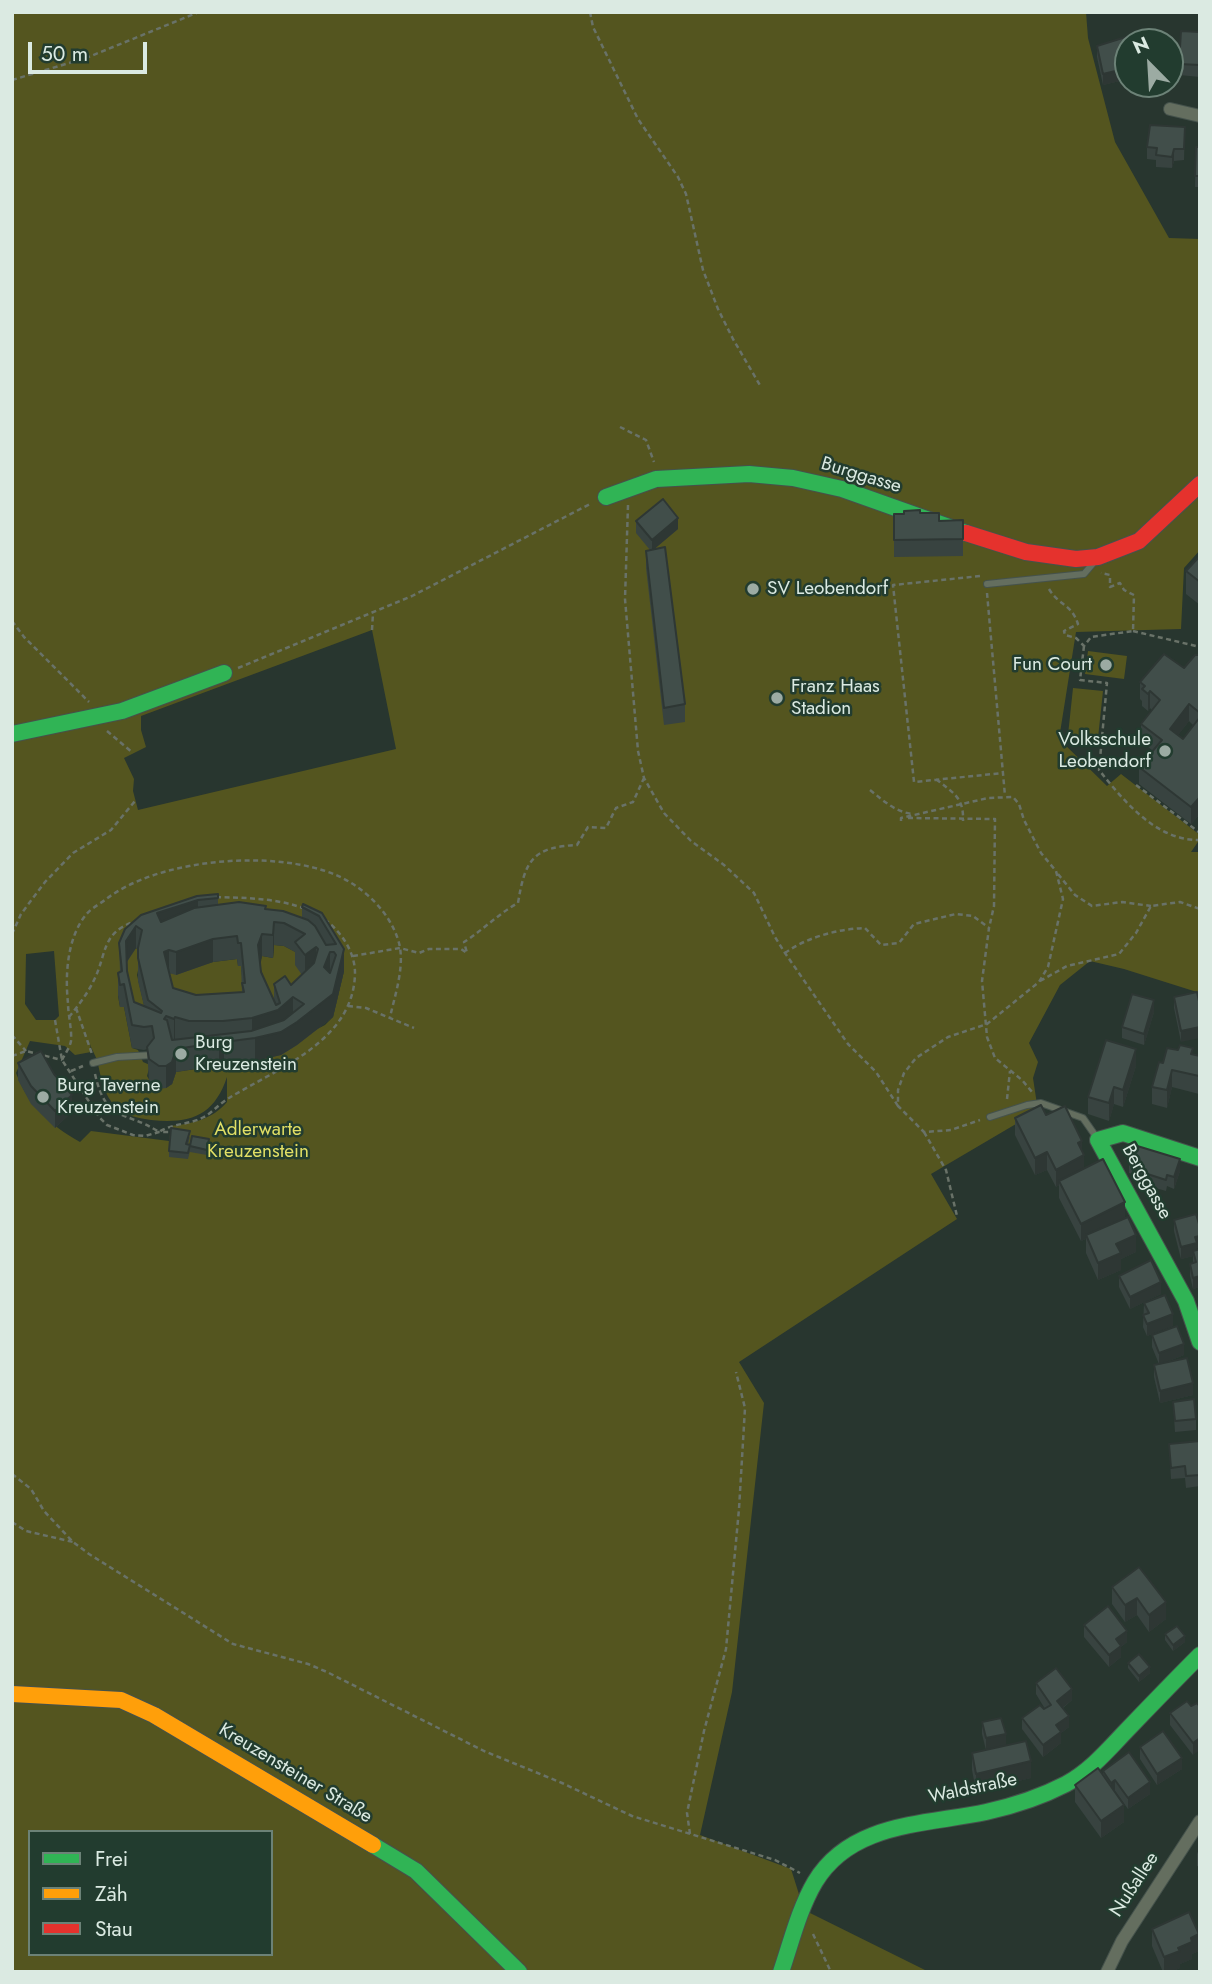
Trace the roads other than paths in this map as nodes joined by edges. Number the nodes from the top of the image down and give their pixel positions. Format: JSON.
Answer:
{"nodes":[{"id":1,"x":1170,"y":109,"type":"dead end"},
{"id":2,"x":1200,"y":116,"type":"edge"},
{"id":3,"x":1200,"y":484,"type":"edge"},
{"id":4,"x":606,"y":497,"type":"road end"},
{"id":5,"x":1098,"y":557,"type":"junction"},
{"id":6,"x":987,"y":584,"type":"road end"},
{"id":7,"x":224,"y":673,"type":"road end"},
{"id":8,"x":12,"y":734,"type":"edge"},
{"id":9,"x":153,"y":1055,"type":"edge"},
{"id":10,"x":95,"y":1063,"type":"road end"},
{"id":11,"x":990,"y":1117,"type":"road end"},
{"id":12,"x":1098,"y":1140,"type":"junction"},
{"id":13,"x":1200,"y":1158,"type":"edge"},
{"id":14,"x":1200,"y":1342,"type":"edge"},
{"id":15,"x":1200,"y":1655,"type":"edge"},
{"id":16,"x":12,"y":1695,"type":"edge"},
{"id":17,"x":1200,"y":1821,"type":"edge"},
{"id":18,"x":519,"y":1972,"type":"edge"},
{"id":19,"x":781,"y":1972,"type":"edge"},
{"id":20,"x":1107,"y":1972,"type":"edge"}],
"edges":[{"from":1,"to":2,"type":"street"},
{"from":3,"to":5,"type":"street","name":"Burggasse"},
{"from":4,"to":5,"type":"street","name":"Burggasse"},
{"from":5,"to":6,"type":"lane"},
{"from":7,"to":8,"type":"street"},
{"from":9,"to":10,"type":"lane"},
{"from":11,"to":12,"type":"lane"},
{"from":12,"to":13,"type":"street","name":"Berggasse"},
{"from":12,"to":14,"type":"street","name":"Berggasse"},
{"from":15,"to":19,"type":"street","name":"Waldstraße"},
{"from":16,"to":18,"type":"street","name":"Kreuzensteiner Straße"},
{"from":17,"to":20,"type":"street","name":"Nußallee"}]}
